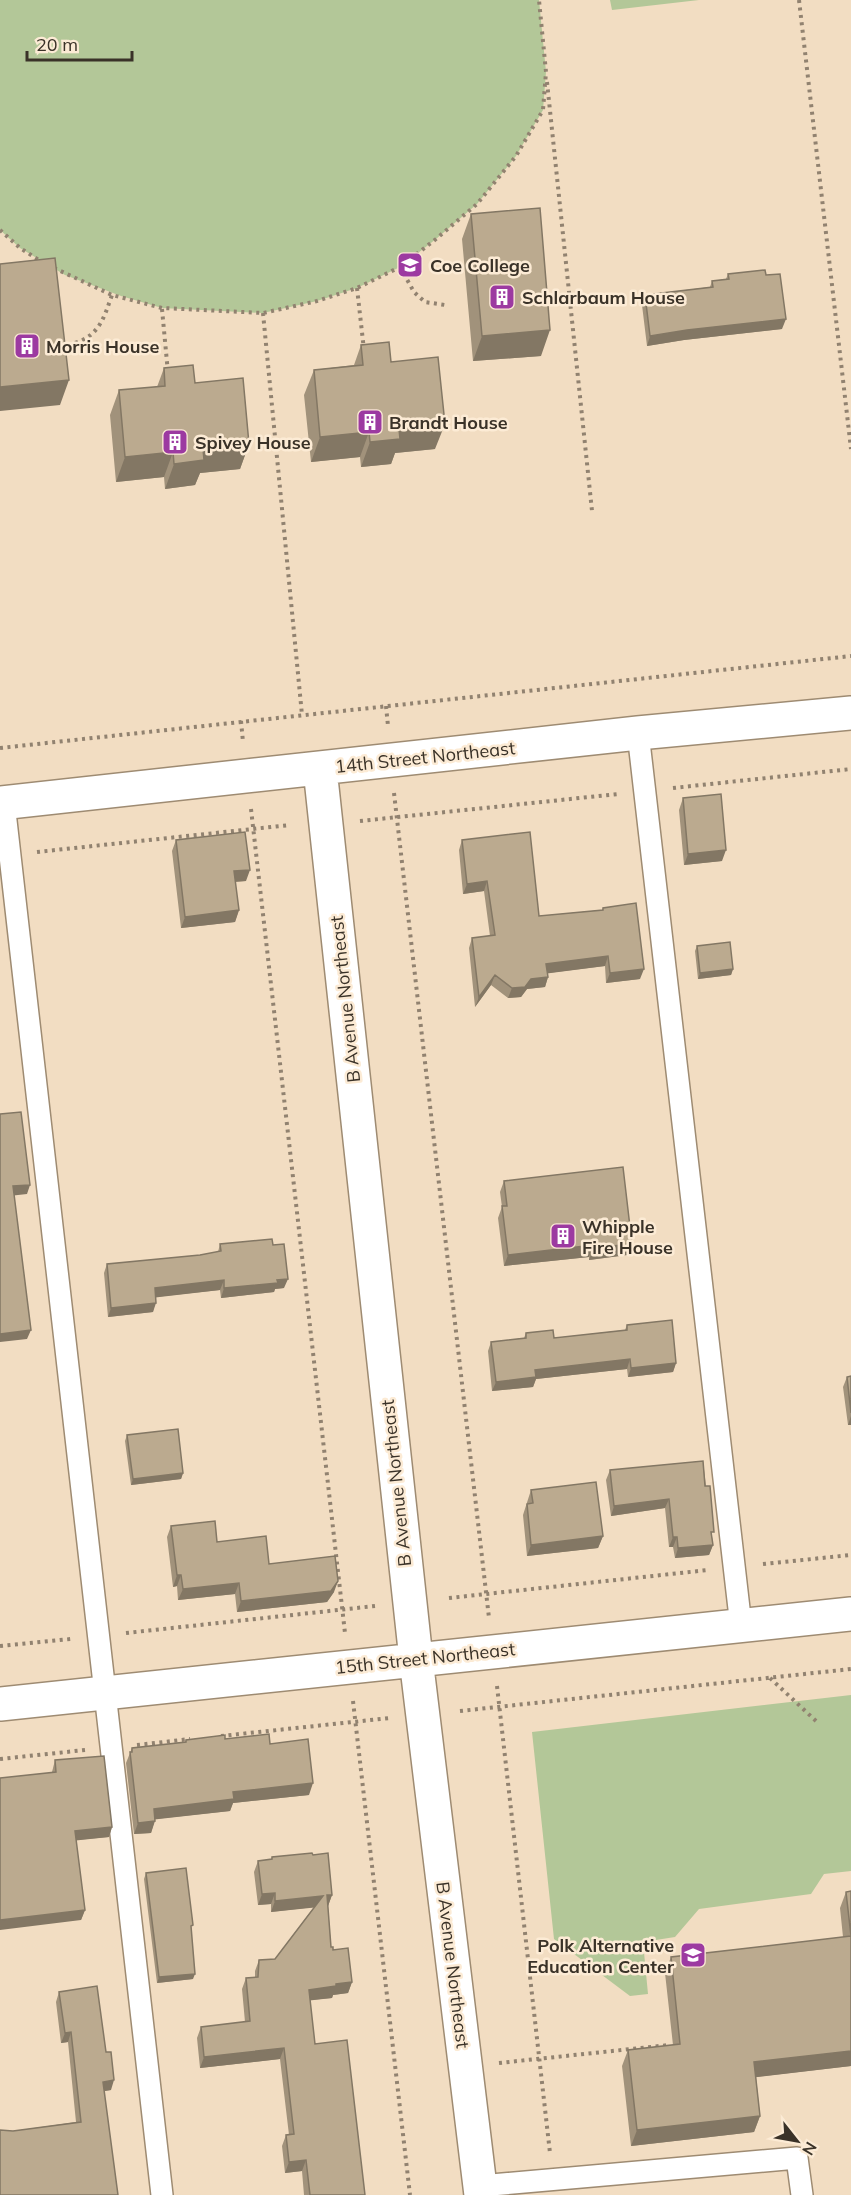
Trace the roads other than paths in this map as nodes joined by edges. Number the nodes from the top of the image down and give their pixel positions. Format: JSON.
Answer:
{"nodes":[{"id":1,"x":851,"y":713,"type":"edge"},
{"id":2,"x":638,"y":733,"type":"junction"},
{"id":3,"x":320,"y":769,"type":"junction"},
{"id":4,"x":2,"y":803,"type":"edge"},
{"id":5,"x":851,"y":1614,"type":"edge"},
{"id":6,"x":741,"y":1626,"type":"junction"},
{"id":7,"x":416,"y":1659,"type":"junction"},
{"id":8,"x":104,"y":1693,"type":"junction"},
{"id":9,"x":0,"y":1704,"type":"edge"},
{"id":10,"x":481,"y":2191,"type":"edge"},
{"id":11,"x":162,"y":2195,"type":"edge"},
{"id":12,"x":802,"y":2195,"type":"edge"}],
"edges":[{"from":1,"to":2,"type":"street","name":"14th Street Northeast"},
{"from":2,"to":3,"type":"street","name":"14th Street Northeast"},
{"from":2,"to":6,"type":"lane"},
{"from":3,"to":4,"type":"street","name":"14th Street Northeast"},
{"from":3,"to":7,"type":"street","name":"B Avenue Northeast"},
{"from":4,"to":8,"type":"lane"},
{"from":5,"to":6,"type":"street","name":"15th Street Northeast"},
{"from":6,"to":7,"type":"street","name":"15th Street Northeast"},
{"from":7,"to":8,"type":"street","name":"15th Street Northeast"},
{"from":7,"to":10,"type":"street","name":"B Avenue Northeast"},
{"from":8,"to":9,"type":"street","name":"15th Street Northeast"},
{"from":8,"to":11,"type":"lane"},
{"from":10,"to":12,"type":"lane"}]}
